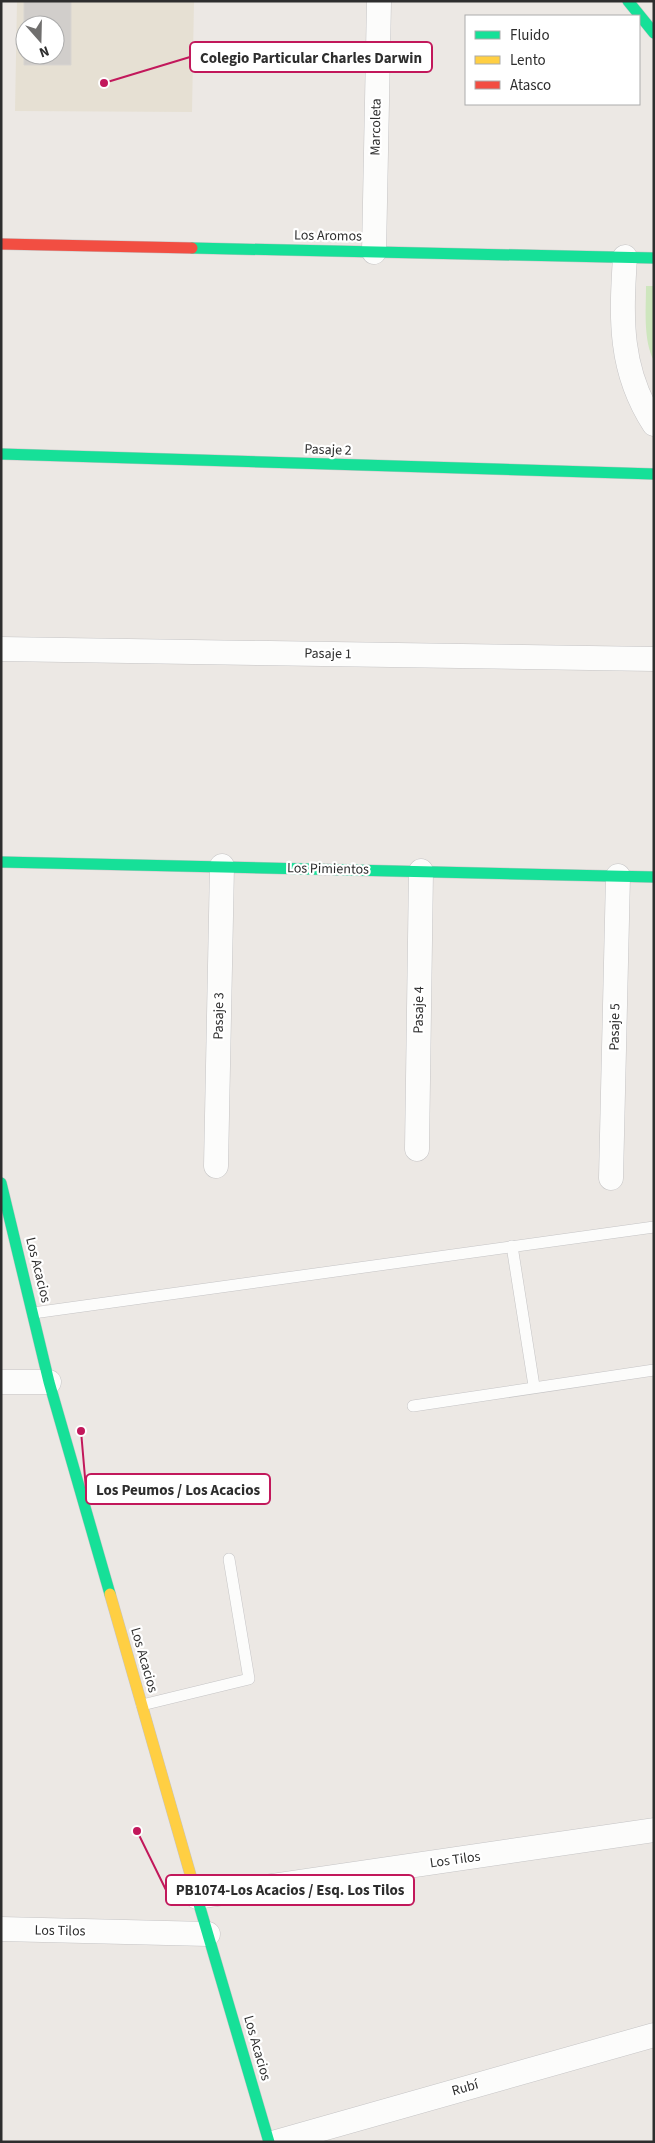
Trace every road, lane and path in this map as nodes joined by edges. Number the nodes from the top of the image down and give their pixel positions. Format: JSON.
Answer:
{"nodes":[{"id":1,"x":379,"y":1,"type":"edge"},
{"id":2,"x":628,"y":1,"type":"edge"},
{"id":3,"x":639,"y":15,"type":"edge"},
{"id":4,"x":640,"y":16,"type":"edge"},
{"id":5,"x":654,"y":33,"type":"edge"},
{"id":6,"x":1,"y":244,"type":"edge"},
{"id":7,"x":374,"y":252,"type":"junction"},
{"id":8,"x":625,"y":257,"type":"junction"},
{"id":9,"x":654,"y":258,"type":"edge"},
{"id":10,"x":654,"y":424,"type":"edge"},
{"id":11,"x":1,"y":454,"type":"edge"},
{"id":12,"x":654,"y":474,"type":"edge"},
{"id":13,"x":1,"y":649,"type":"edge"},
{"id":14,"x":654,"y":659,"type":"edge"},
{"id":15,"x":1,"y":862,"type":"edge"},
{"id":16,"x":222,"y":866,"type":"junction"},
{"id":17,"x":421,"y":871,"type":"junction"},
{"id":18,"x":618,"y":876,"type":"junction"},
{"id":19,"x":654,"y":876,"type":"edge"},
{"id":20,"x":417,"y":1149,"type":"dead end"},
{"id":21,"x":216,"y":1166,"type":"dead end"},
{"id":22,"x":611,"y":1178,"type":"dead end"},
{"id":23,"x":1,"y":1183,"type":"edge"},
{"id":24,"x":654,"y":1227,"type":"edge"},
{"id":25,"x":512,"y":1246,"type":"junction"},
{"id":26,"x":33,"y":1313,"type":"junction"},
{"id":27,"x":654,"y":1370,"type":"edge"},
{"id":28,"x":1,"y":1382,"type":"edge"},
{"id":29,"x":49,"y":1382,"type":"junction"},
{"id":30,"x":534,"y":1386,"type":"junction"},
{"id":31,"x":412,"y":1406,"type":"dead end"},
{"id":32,"x":229,"y":1559,"type":"dead end"},
{"id":33,"x":142,"y":1705,"type":"junction"},
{"id":34,"x":654,"y":1830,"type":"edge"},
{"id":35,"x":197,"y":1897,"type":"junction"},
{"id":36,"x":1,"y":1929,"type":"edge"},
{"id":37,"x":208,"y":1934,"type":"junction"},
{"id":38,"x":654,"y":2034,"type":"edge"},
{"id":39,"x":269,"y":2142,"type":"edge"},
{"id":40,"x":276,"y":2142,"type":"edge"}],
"edges":[{"from":1,"to":7,"type":"street","name":"Marcoleta"},
{"from":2,"to":3,"type":"street"},
{"from":4,"to":5,"type":"street"},
{"from":6,"to":7,"type":"street","name":"Los Aromos"},
{"from":7,"to":8,"type":"street","name":"Los Aromos"},
{"from":8,"to":9,"type":"street","name":"Los Aromos"},
{"from":8,"to":10,"type":"street"},
{"from":11,"to":12,"type":"street","name":"Pasaje 2"},
{"from":13,"to":14,"type":"street","name":"Pasaje 1"},
{"from":15,"to":16,"type":"street","name":"Los Pimientos"},
{"from":16,"to":17,"type":"street","name":"Los Pimientos"},
{"from":16,"to":21,"type":"street","name":"Pasaje 3"},
{"from":17,"to":18,"type":"street","name":"Los Pimientos"},
{"from":17,"to":20,"type":"street","name":"Pasaje 4"},
{"from":18,"to":19,"type":"street","name":"Los Pimientos"},
{"from":18,"to":22,"type":"street","name":"Pasaje 5"},
{"from":23,"to":26,"type":"street","name":"Los Acacios"},
{"from":24,"to":25,"type":"lane"},
{"from":25,"to":26,"type":"lane"},
{"from":25,"to":30,"type":"lane"},
{"from":26,"to":29,"type":"street","name":"Los Acacios"},
{"from":27,"to":30,"type":"lane"},
{"from":28,"to":29,"type":"street"},
{"from":29,"to":33,"type":"street","name":"Los Acacios"},
{"from":30,"to":31,"type":"lane"},
{"from":32,"to":33,"type":"lane"},
{"from":33,"to":35,"type":"street","name":"Los Acacios"},
{"from":34,"to":35,"type":"street","name":"Los Tilos"},
{"from":35,"to":37,"type":"street","name":"Los Acacios"},
{"from":36,"to":37,"type":"street","name":"Los Tilos"},
{"from":37,"to":39,"type":"street","name":"Los Acacios"},
{"from":38,"to":40,"type":"street","name":"Rubí"}]}
